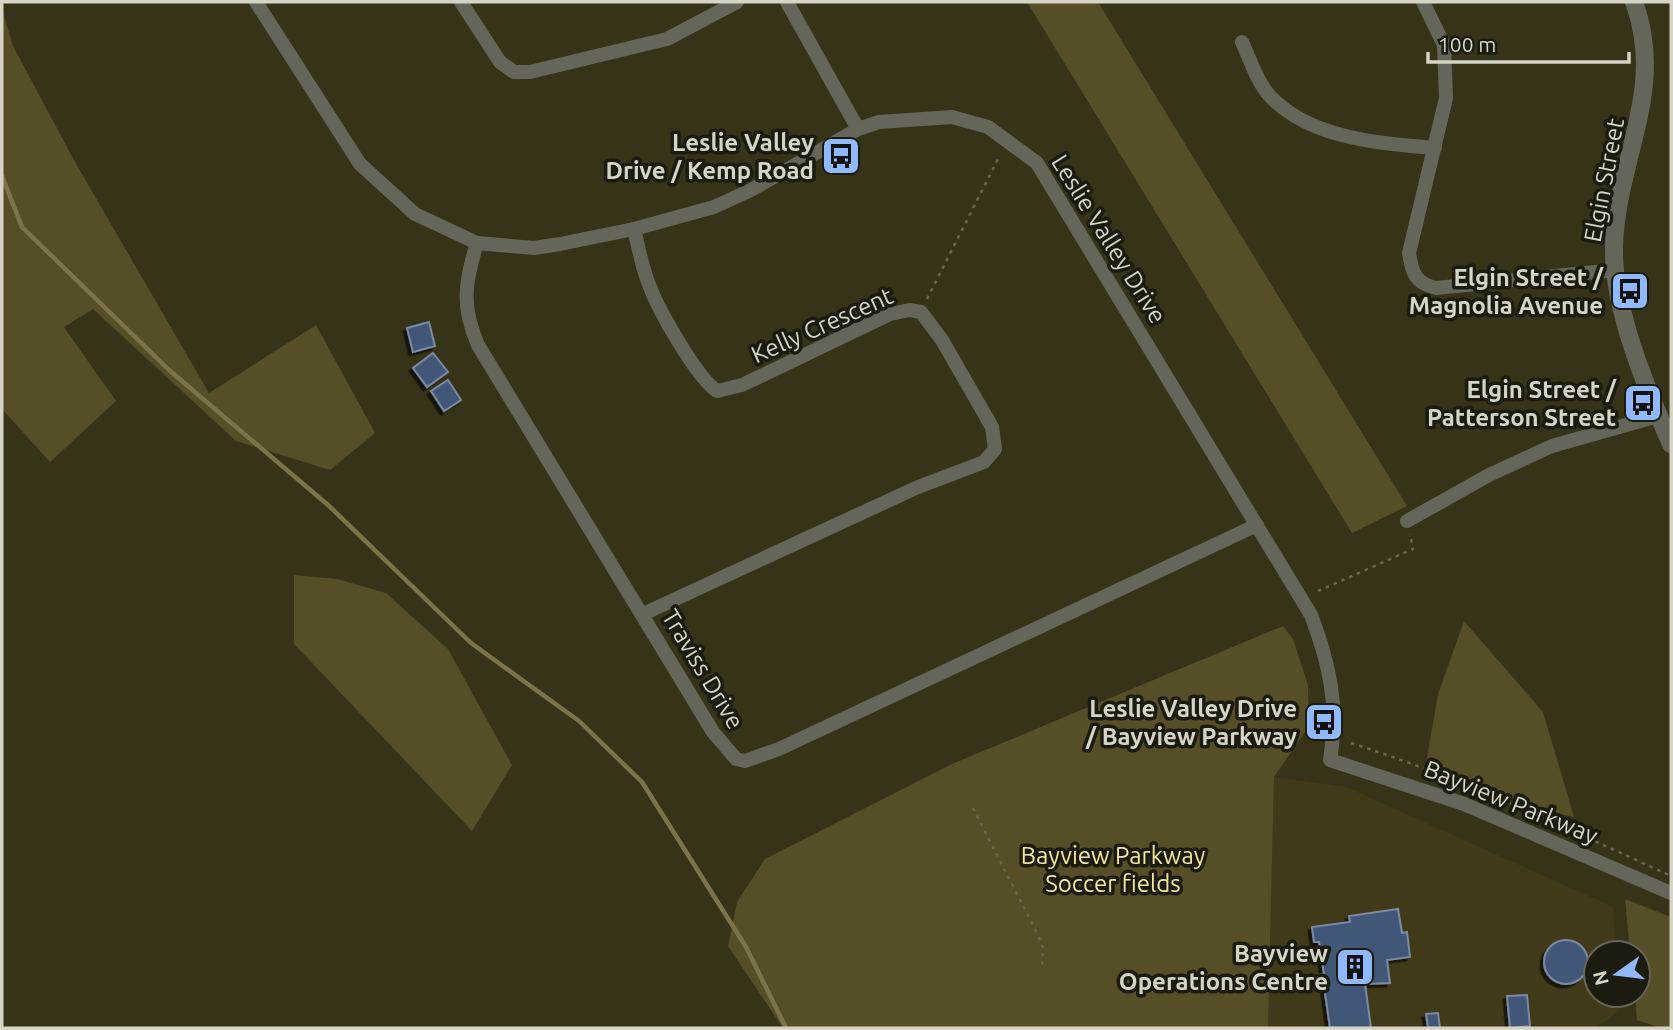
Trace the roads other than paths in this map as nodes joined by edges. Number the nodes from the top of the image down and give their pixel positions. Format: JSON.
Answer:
{"nodes":[{"id":1,"x":256,"y":2,"type":"edge"},
{"id":2,"x":461,"y":2,"type":"edge"},
{"id":3,"x":737,"y":2,"type":"edge"},
{"id":4,"x":787,"y":2,"type":"edge"},
{"id":5,"x":1423,"y":2,"type":"edge"},
{"id":6,"x":1634,"y":2,"type":"edge"},
{"id":7,"x":1242,"y":43,"type":"dead end"},
{"id":8,"x":858,"y":129,"type":"junction"},
{"id":9,"x":1435,"y":148,"type":"junction"},
{"id":10,"x":634,"y":229,"type":"junction"},
{"id":11,"x":477,"y":243,"type":"junction"},
{"id":12,"x":1615,"y":270,"type":"junction"},
{"id":13,"x":1665,"y":415,"type":"edge"},
{"id":14,"x":1671,"y":444,"type":"edge"},
{"id":15,"x":1407,"y":521,"type":"road end"},
{"id":16,"x":1257,"y":525,"type":"junction"},
{"id":17,"x":643,"y":614,"type":"junction"},
{"id":18,"x":1330,"y":760,"type":"joint"},
{"id":19,"x":1671,"y":893,"type":"edge"}],
"edges":[{"from":1,"to":11,"type":"street","name":"Leslie Valley Drive"},
{"from":2,"to":3,"type":"street"},
{"from":4,"to":8,"type":"street"},
{"from":5,"to":9,"type":"street"},
{"from":6,"to":12,"type":"street","name":"Elgin Street"},
{"from":7,"to":9,"type":"street"},
{"from":8,"to":10,"type":"street","name":"Leslie Valley Drive"},
{"from":8,"to":16,"type":"street","name":"Leslie Valley Drive"},
{"from":9,"to":12,"type":"street"},
{"from":10,"to":11,"type":"street","name":"Leslie Valley Drive"},
{"from":10,"to":17,"type":"street","name":"Kelly Crescent"},
{"from":11,"to":17,"type":"street","name":"Traviss Drive"},
{"from":12,"to":13,"type":"street","name":"Elgin Street"},
{"from":13,"to":14,"type":"street","name":"Elgin Street"},
{"from":13,"to":15,"type":"street"},
{"from":16,"to":17,"type":"street","name":"Traviss Drive"},
{"from":16,"to":18,"type":"street","name":"Leslie Valley Drive"},
{"from":18,"to":19,"type":"street","name":"Bayview Parkway"}]}
